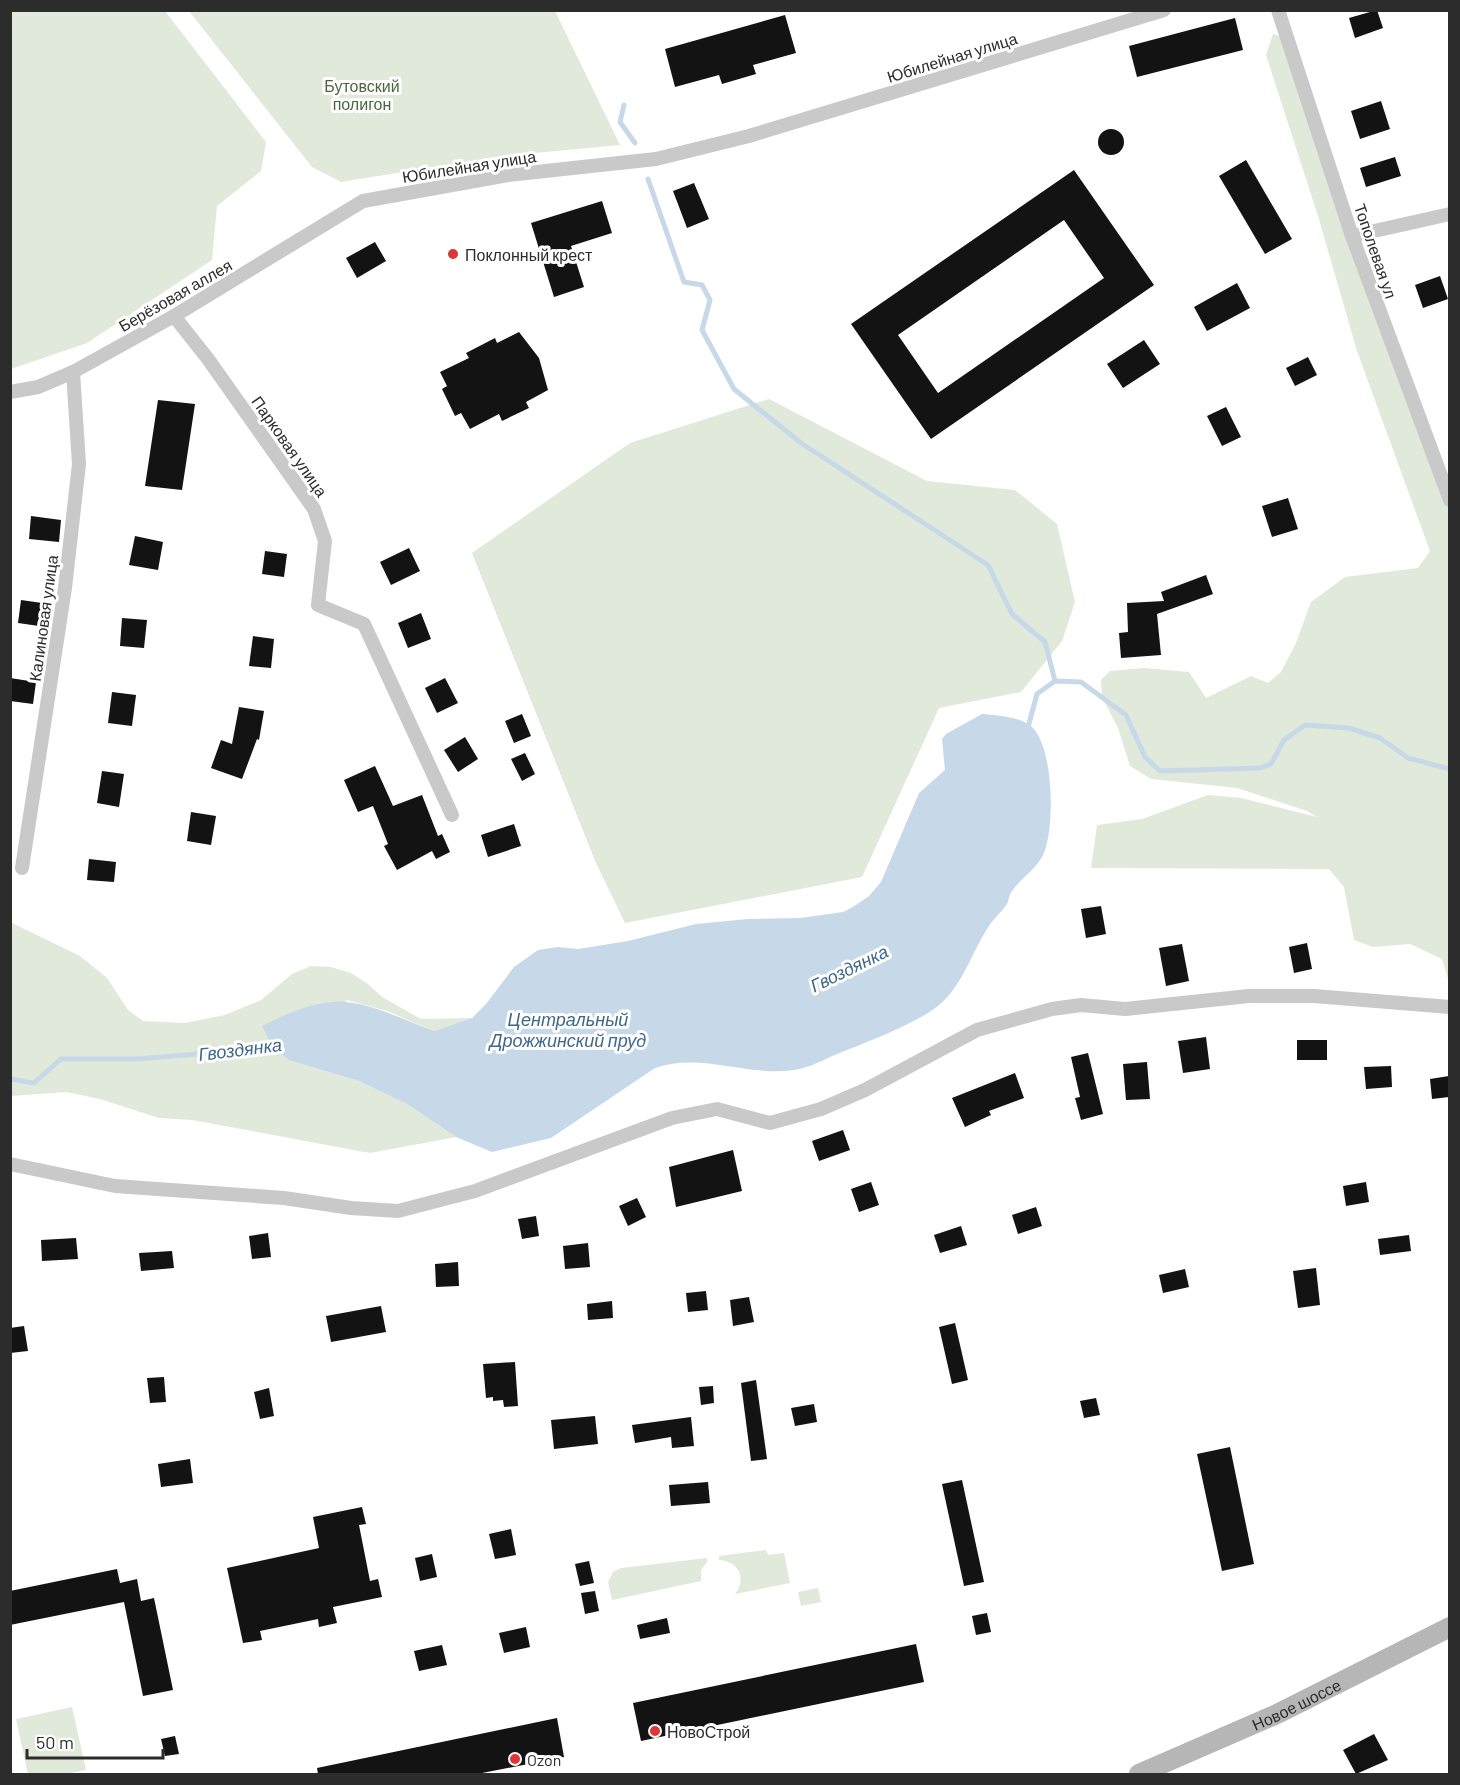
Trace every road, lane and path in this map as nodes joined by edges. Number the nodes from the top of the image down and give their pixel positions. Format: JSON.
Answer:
{"nodes":[{"id":1,"x":1164,"y":10,"type":"edge"},
{"id":2,"x":1278,"y":10,"type":"edge"},
{"id":3,"x":347,"y":209,"type":"joint"},
{"id":4,"x":1449,"y":214,"type":"edge"},
{"id":5,"x":1352,"y":236,"type":"junction"},
{"id":6,"x":174,"y":316,"type":"junction"},
{"id":7,"x":73,"y":372,"type":"junction"},
{"id":8,"x":10,"y":393,"type":"edge"},
{"id":9,"x":1449,"y":500,"type":"edge"},
{"id":10,"x":452,"y":815,"type":"dead end"},
{"id":11,"x":22,"y":868,"type":"dead end"},
{"id":12,"x":1449,"y":1007,"type":"edge"},
{"id":13,"x":10,"y":1164,"type":"edge"},
{"id":14,"x":1449,"y":1627,"type":"edge"},
{"id":15,"x":1139,"y":1774,"type":"edge"}],
"edges":[{"from":1,"to":3,"type":"street","name":"Юбилейная улица"},
{"from":2,"to":5,"type":"street","name":"Тополевая ул"},
{"from":3,"to":6,"type":"street","name":"Берёзовая аллея"},
{"from":4,"to":5,"type":"street"},
{"from":5,"to":9,"type":"street","name":"Тополевая ул"},
{"from":6,"to":7,"type":"street","name":"Берёзовая аллея"},
{"from":6,"to":10,"type":"street","name":"Парковая улица"},
{"from":7,"to":8,"type":"street","name":"Берёзовая аллея"},
{"from":7,"to":11,"type":"street","name":"Калиновая улица"},
{"from":12,"to":13,"type":"street"},
{"from":14,"to":15,"type":"street","name":"Новое шоссе"}]}
